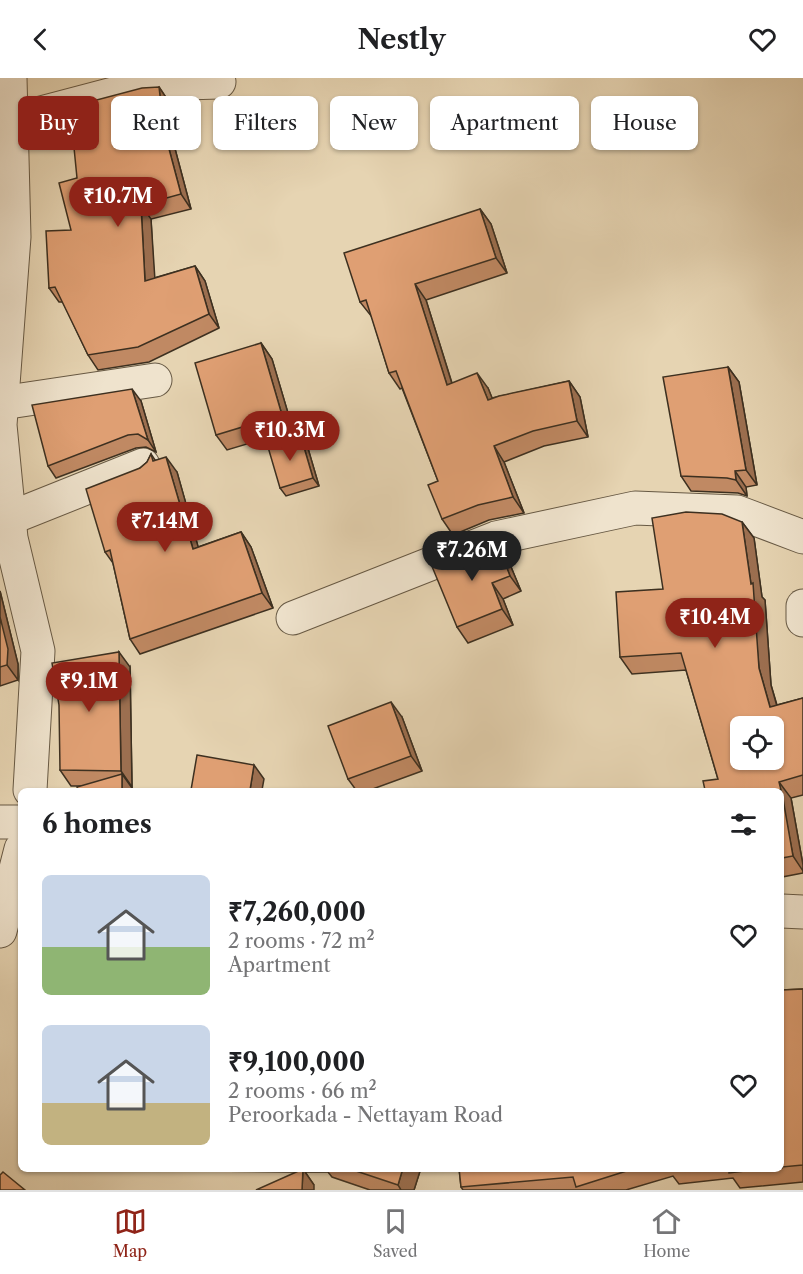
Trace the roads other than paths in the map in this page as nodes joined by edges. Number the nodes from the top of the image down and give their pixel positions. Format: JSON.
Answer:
{"nodes":[{"id":1,"x":10,"y":78,"type":"edge"},
{"id":2,"x":219,"y":82,"type":"dead end"},
{"id":3,"x":11,"y":121,"type":"junction"},
{"id":4,"x":155,"y":380,"type":"dead end"},
{"id":5,"x":2,"y":403,"type":"junction"},
{"id":6,"x":143,"y":465,"type":"edge"},
{"id":7,"x":6,"y":532,"type":"edge"},
{"id":8,"x":803,"y":537,"type":"edge"},
{"id":9,"x":803,"y":606,"type":"edge"},
{"id":10,"x":293,"y":618,"type":"dead end"},
{"id":11,"x":803,"y":620,"type":"edge"},
{"id":12,"x":30,"y":788,"type":"edge"},
{"id":13,"x":0,"y":822,"type":"edge"},
{"id":14,"x":18,"y":822,"type":"edge"},
{"id":15,"x":18,"y":861,"type":"edge"},
{"id":16,"x":784,"y":911,"type":"edge"},
{"id":17,"x":803,"y":912,"type":"edge"},
{"id":18,"x":0,"y":931,"type":"edge"}],
"edges":[{"from":1,"to":3,"type":"street"},
{"from":2,"to":3,"type":"street"},
{"from":3,"to":5,"type":"street"},
{"from":4,"to":5,"type":"street"},
{"from":5,"to":7,"type":"street"},
{"from":6,"to":7,"type":"street"},
{"from":7,"to":12,"type":"street"},
{"from":8,"to":10,"type":"street"},
{"from":9,"to":11,"type":"street"},
{"from":13,"to":14,"type":"street"},
{"from":15,"to":18,"type":"street"},
{"from":16,"to":17,"type":"street"}]}
